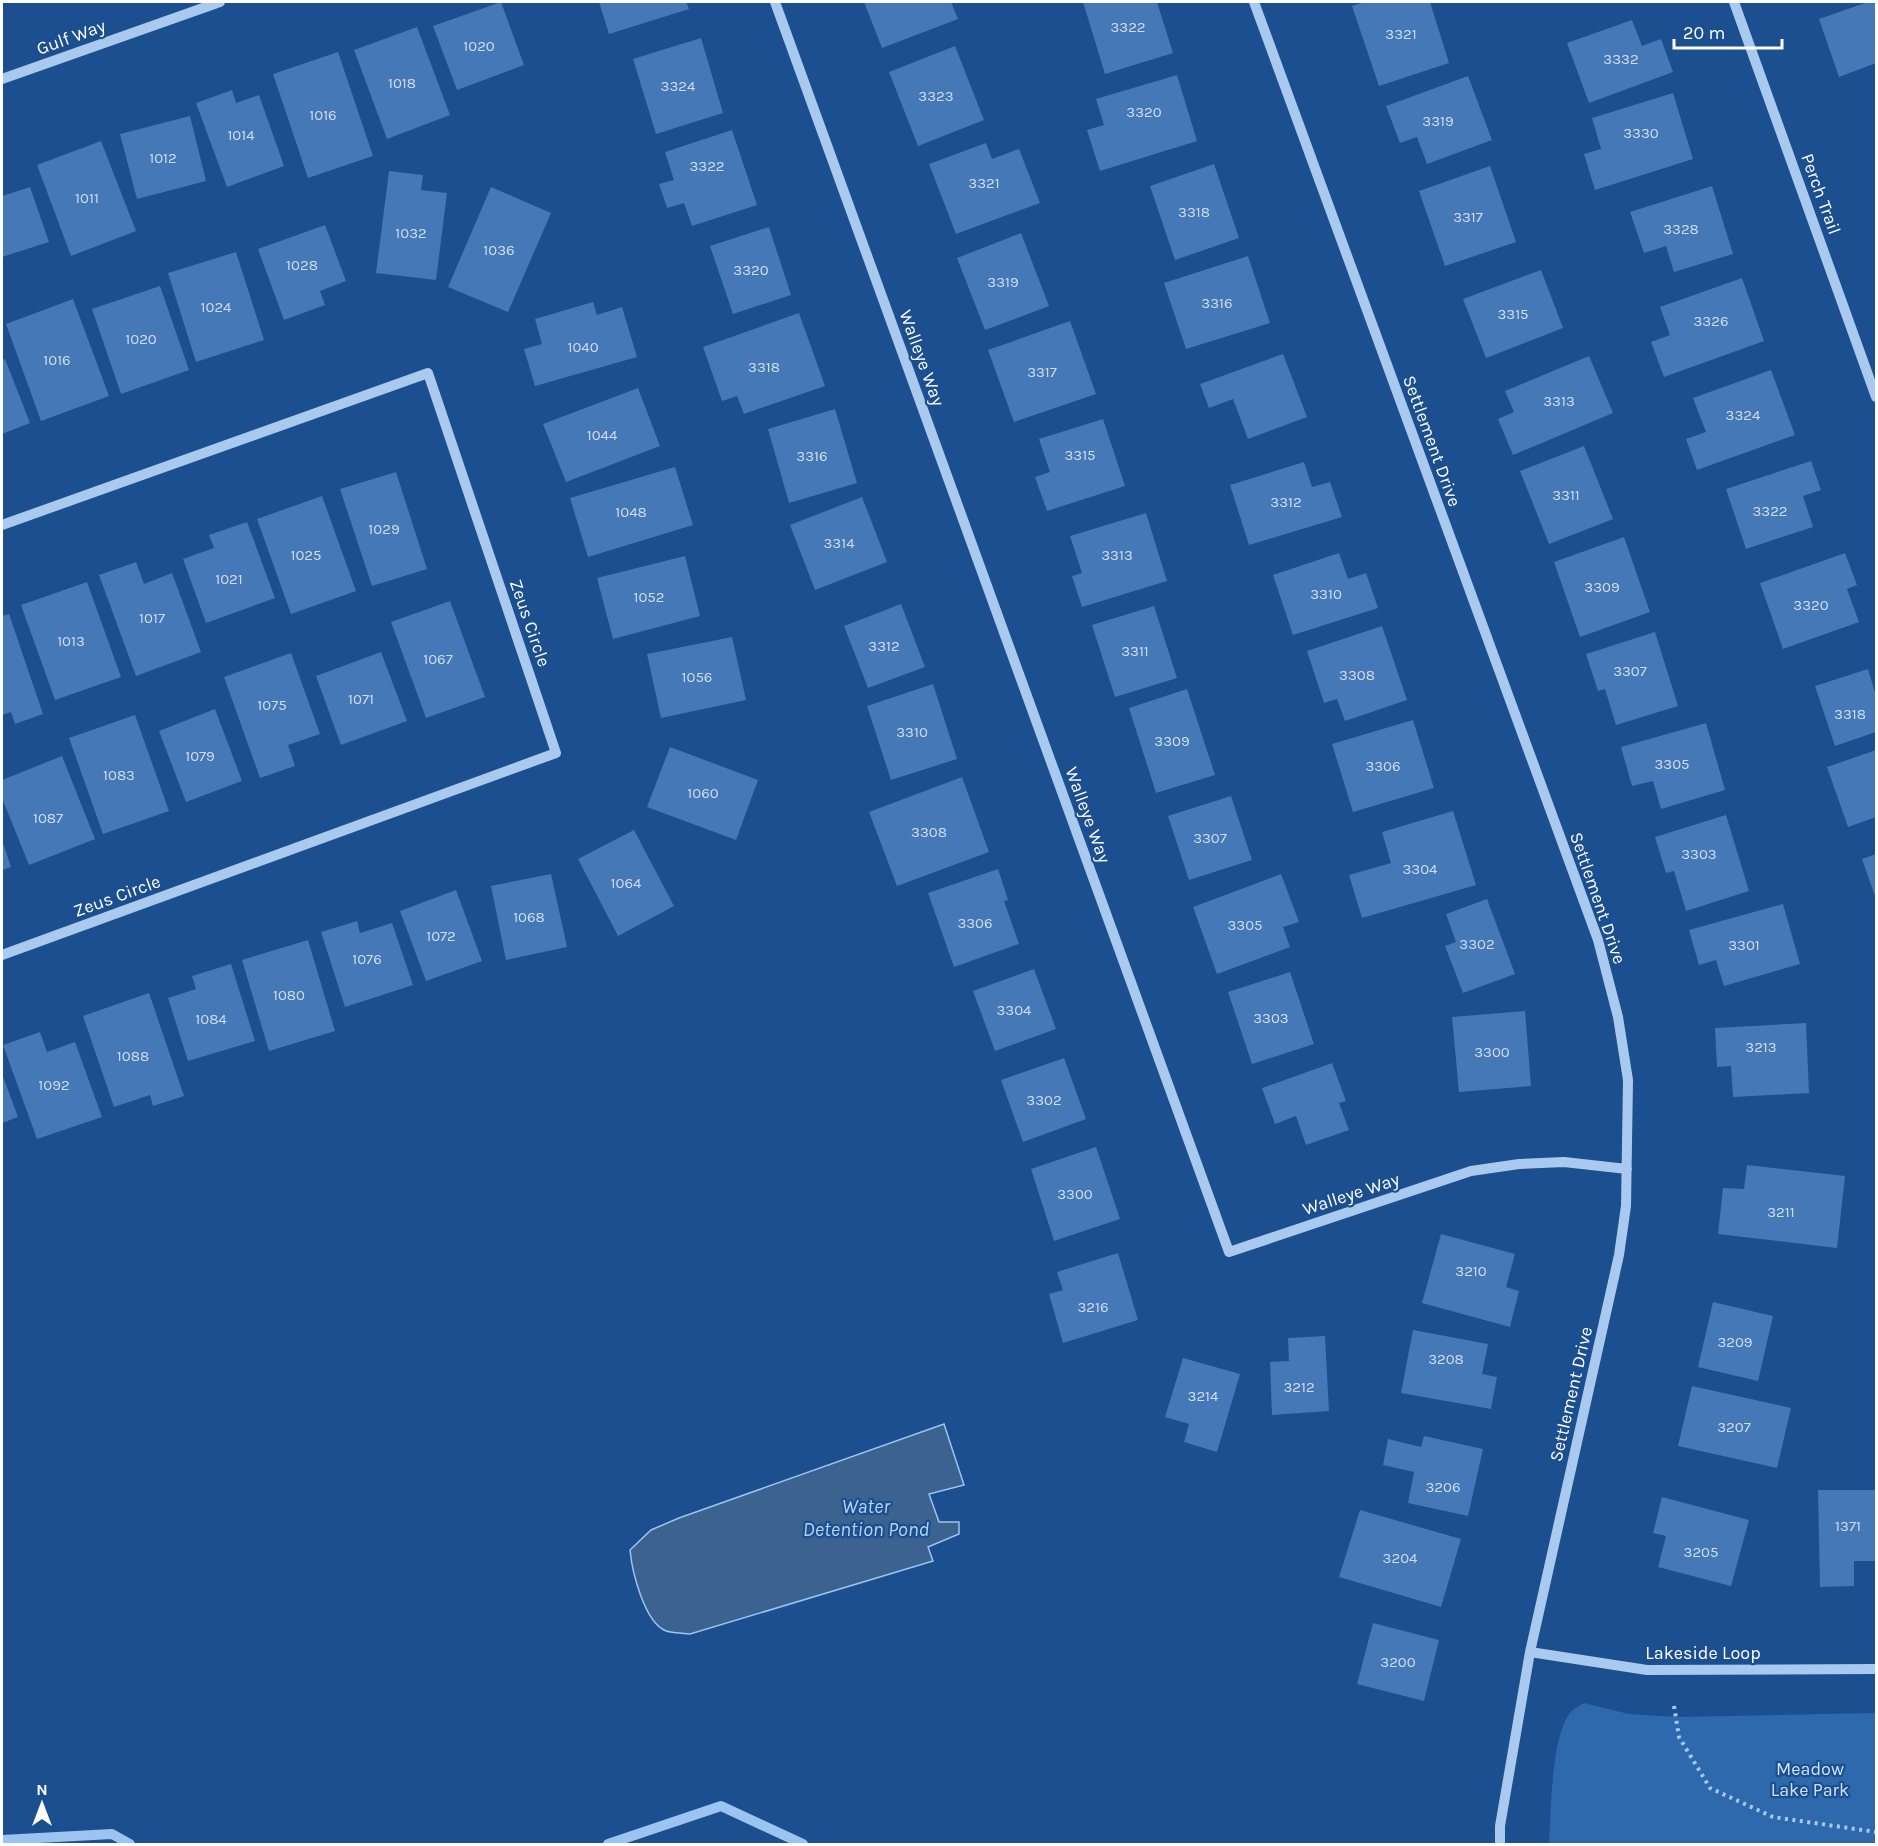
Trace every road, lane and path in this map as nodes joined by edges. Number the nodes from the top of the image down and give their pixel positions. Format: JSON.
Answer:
{"nodes":[{"id":1,"x":220,"y":2,"type":"edge"},
{"id":2,"x":775,"y":2,"type":"edge"},
{"id":3,"x":1254,"y":2,"type":"edge"},
{"id":4,"x":1734,"y":2,"type":"edge"},
{"id":5,"x":2,"y":79,"type":"edge"},
{"id":6,"x":1876,"y":397,"type":"edge"},
{"id":7,"x":2,"y":525,"type":"edge"},
{"id":8,"x":2,"y":955,"type":"edge"},
{"id":9,"x":1627,"y":1169,"type":"junction"},
{"id":10,"x":1530,"y":1652,"type":"junction"},
{"id":11,"x":1876,"y":1669,"type":"edge"},
{"id":12,"x":1674,"y":1706,"type":"dead end"},
{"id":13,"x":1876,"y":1832,"type":"edge"},
{"id":14,"x":1500,"y":1845,"type":"edge"}],
"edges":[{"from":1,"to":5,"type":"street","name":"Gulf Way"},
{"from":2,"to":9,"type":"street","name":"Walleye Way"},
{"from":3,"to":9,"type":"street","name":"Settlement Drive"},
{"from":4,"to":6,"type":"street","name":"Perch Trail"},
{"from":7,"to":8,"type":"street","name":"Zeus Circle"},
{"from":9,"to":10,"type":"street","name":"Settlement Drive"},
{"from":10,"to":11,"type":"street","name":"Lakeside Loop"},
{"from":10,"to":14,"type":"street","name":"Settlement Drive"},
{"from":12,"to":13,"type":"path"}]}
